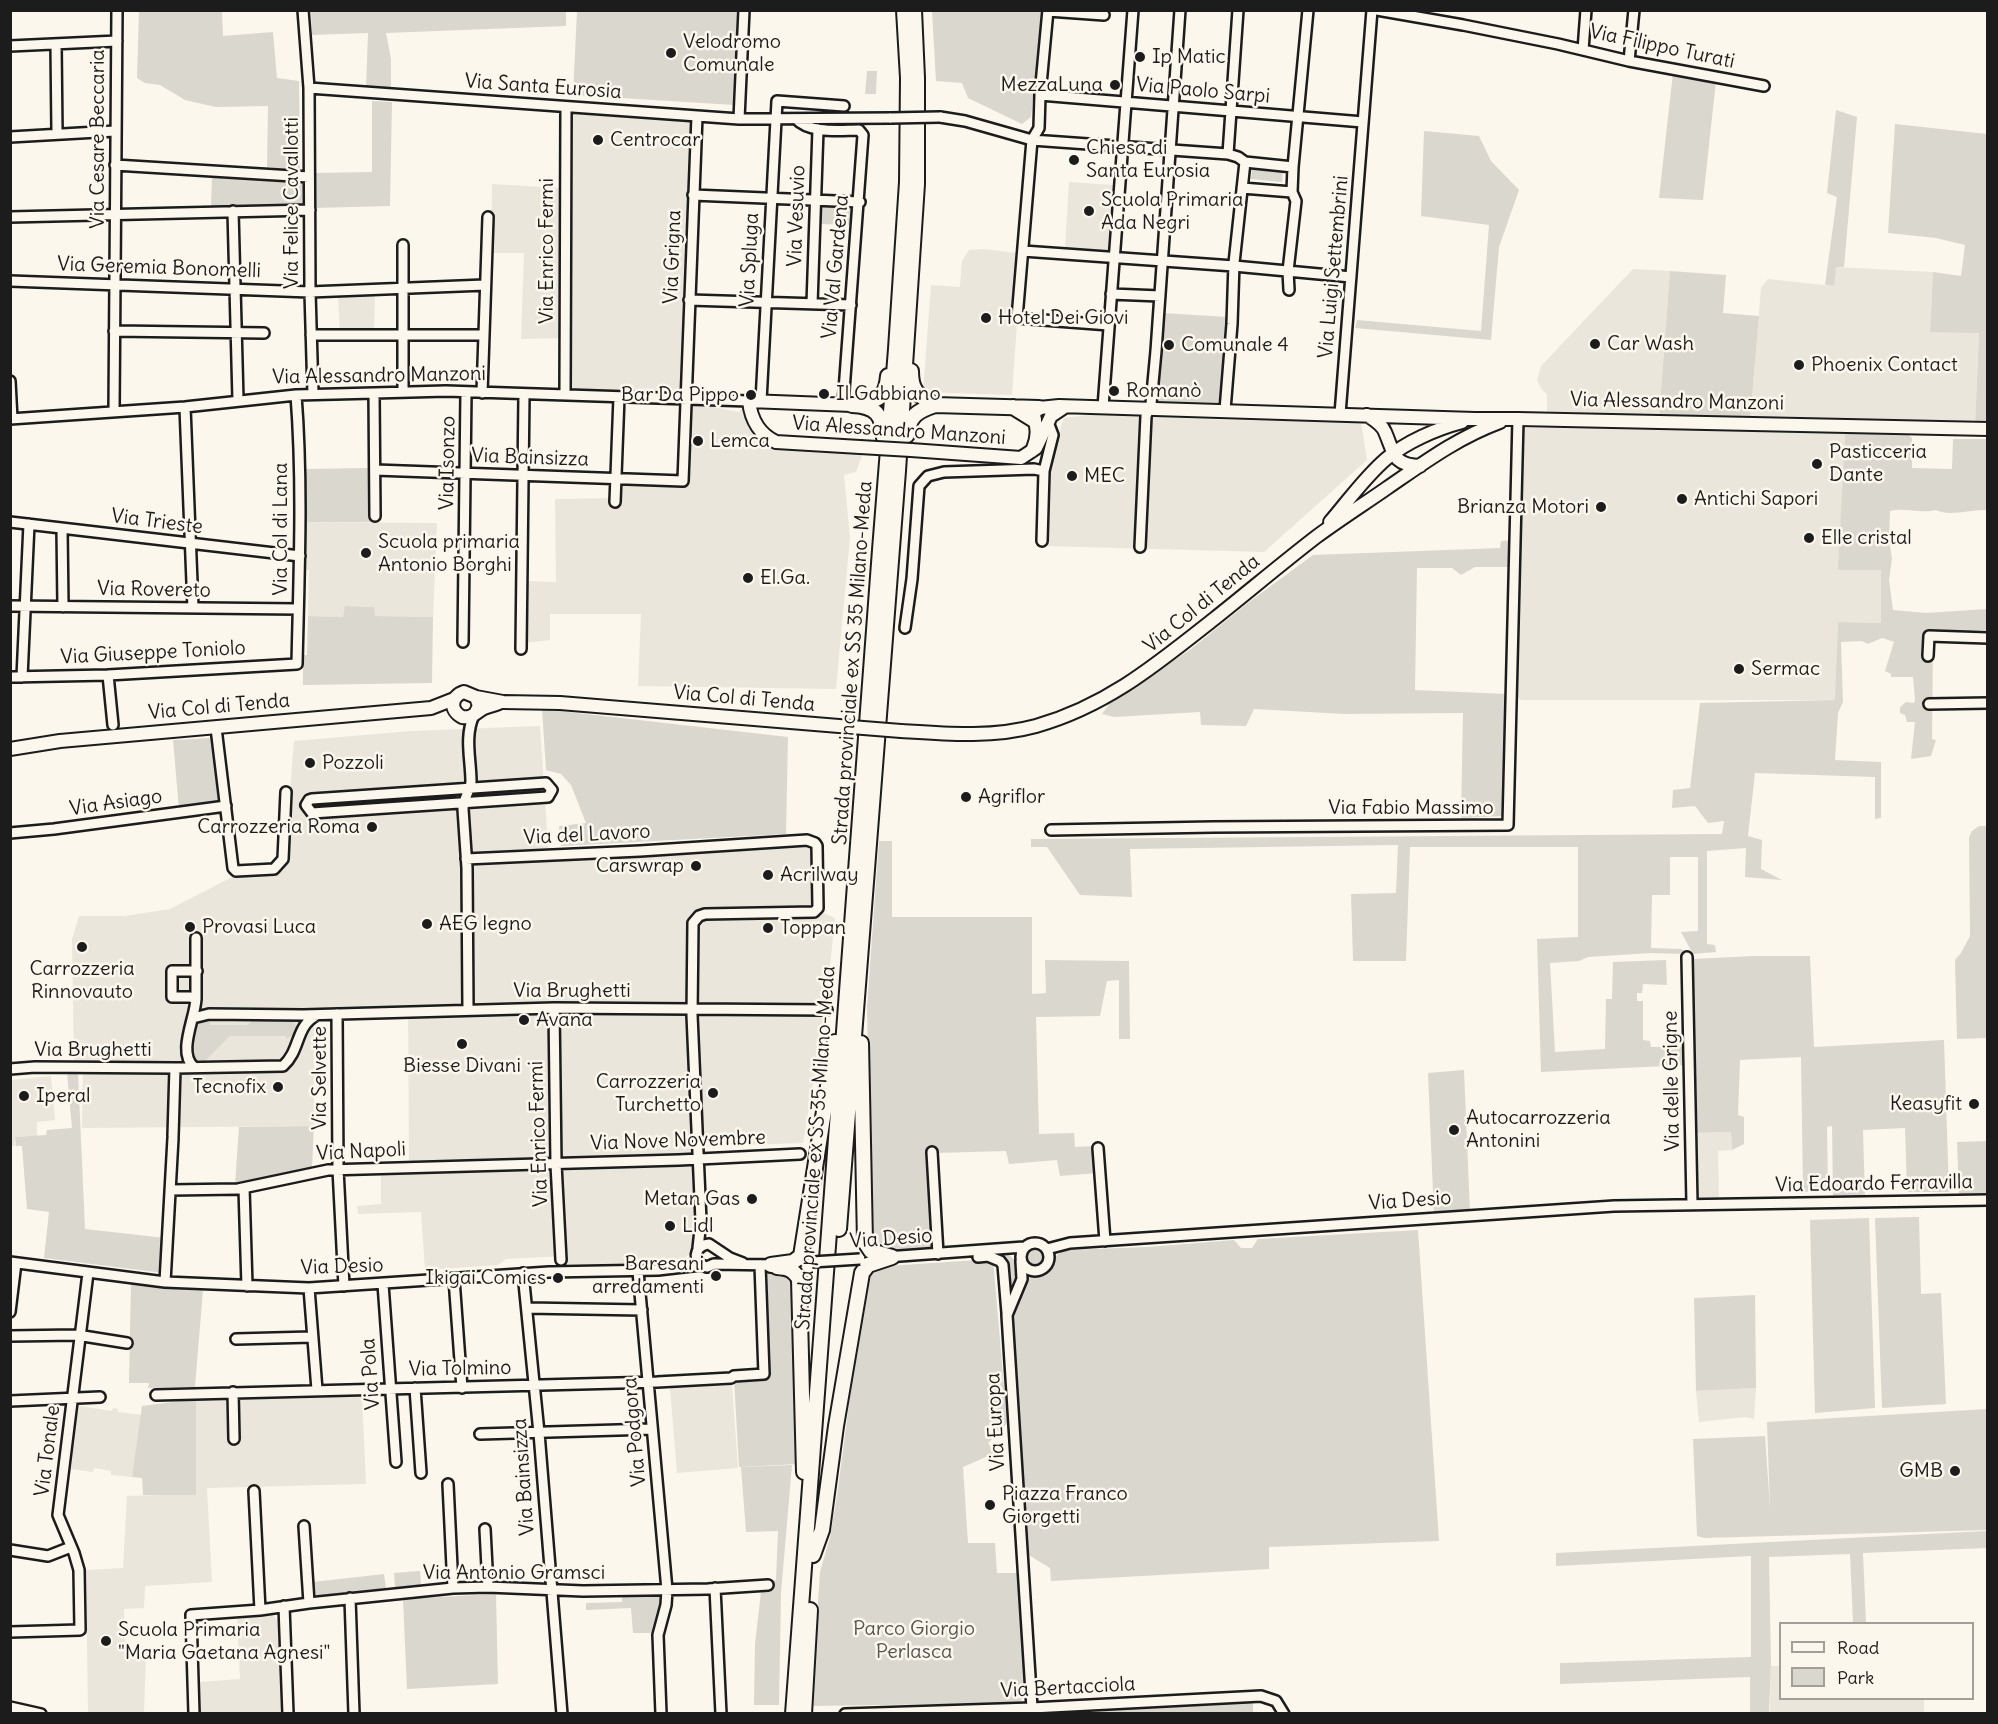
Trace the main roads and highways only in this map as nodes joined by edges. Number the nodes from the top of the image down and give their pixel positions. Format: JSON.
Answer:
{"nodes":[{"id":1,"x":904,"y":10,"type":"edge"},
{"id":2,"x":914,"y":10,"type":"edge"},
{"id":3,"x":908,"y":331,"type":"junction"},
{"id":4,"x":896,"y":349,"type":"junction"},
{"id":5,"x":851,"y":405,"type":"junction"},
{"id":6,"x":935,"y":405,"type":"junction"},
{"id":7,"x":1043,"y":415,"type":"junction"},
{"id":8,"x":1366,"y":415,"type":"junction"},
{"id":9,"x":1408,"y":418,"type":"junction"},
{"id":10,"x":1514,"y":418,"type":"junction"},
{"id":11,"x":1475,"y":419,"type":"junction"},
{"id":12,"x":1988,"y":429,"type":"edge"},
{"id":13,"x":1434,"y":432,"type":"junction"},
{"id":14,"x":1393,"y":454,"type":"junction"},
{"id":15,"x":1433,"y":458,"type":"junction"},
{"id":16,"x":1420,"y":466,"type":"junction"},
{"id":17,"x":898,"y":471,"type":"junction"},
{"id":18,"x":886,"y":481,"type":"junction"},
{"id":19,"x":1317,"y":536,"type":"junction"},
{"id":20,"x":476,"y":697,"type":"junction"},
{"id":21,"x":454,"y":699,"type":"junction"},
{"id":22,"x":503,"y":702,"type":"junction"},
{"id":23,"x":431,"y":708,"type":"junction"},
{"id":24,"x":457,"y":714,"type":"junction"},
{"id":25,"x":475,"y":715,"type":"junction"},
{"id":26,"x":10,"y":749,"type":"edge"},
{"id":27,"x":860,"y":967,"type":"junction"},
{"id":28,"x":848,"y":988,"type":"junction"},
{"id":29,"x":809,"y":1504,"type":"junction"},
{"id":30,"x":813,"y":1555,"type":"junction"},
{"id":31,"x":793,"y":1713,"type":"edge"},
{"id":32,"x":804,"y":1713,"type":"edge"}],
"edges":[{"from":1,"to":4,"type":"highway","name":"Strada provinciale ex SS 35 Milano-Meda"},
{"from":2,"to":3,"type":"highway","name":"Strada provinciale ex SS 35 Milano-Meda"},
{"from":3,"to":6,"type":"highway"},
{"from":3,"to":17,"type":"highway","name":"Strada provinciale ex SS 35 Milano-Meda"},
{"from":4,"to":5,"type":"highway"},
{"from":4,"to":18,"type":"highway","name":"Strada provinciale ex SS 35 Milano-Meda"},
{"from":5,"to":7,"type":"main road","name":"Via Alessandro Manzoni","bridge":true},
{"from":5,"to":18,"type":"highway"},
{"from":6,"to":7,"type":"highway"},
{"from":6,"to":17,"type":"highway"},
{"from":7,"to":8,"type":"main road","name":"Via Alessandro Manzoni"},
{"from":8,"to":9,"type":"main road","name":"Via Alessandro Manzoni"},
{"from":8,"to":14,"type":"main road"},
{"from":9,"to":11,"type":"main road","name":"Via Alessandro Manzoni"},
{"from":9,"to":13,"type":"main road"},
{"from":10,"to":11,"type":"main road","name":"Via Alessandro Manzoni"},
{"from":10,"to":12,"type":"main road","name":"Via Alessandro Manzoni"},
{"from":10,"to":15,"type":"main road","name":"Via Col di Tenda"},
{"from":11,"to":13,"type":"main road","name":"Via Col di Tenda"},
{"from":13,"to":14,"type":"main road","name":"Via Col di Tenda"},
{"from":13,"to":15,"type":"main road"},
{"from":14,"to":16,"type":"main road"},
{"from":14,"to":19,"type":"main road","name":"Via Col di Tenda"},
{"from":15,"to":16,"type":"main road","name":"Via Col di Tenda"},
{"from":16,"to":19,"type":"main road","name":"Via Col di Tenda"},
{"from":17,"to":27,"type":"highway","name":"Strada provinciale ex SS 35 Milano-Meda"},
{"from":18,"to":28,"type":"highway","name":"Strada provinciale ex SS 35 Milano-Meda"},
{"from":19,"to":22,"type":"main road","name":"Via Col di Tenda","bridge":true},
{"from":20,"to":21,"type":"main road","name":"Via Col di Tenda"},
{"from":20,"to":22,"type":"main road","name":"Via Col di Tenda"},
{"from":20,"to":25,"type":"main road"},
{"from":21,"to":23,"type":"main road","name":"Via Col di Tenda"},
{"from":21,"to":24,"type":"main road"},
{"from":22,"to":25,"type":"main road","name":"Via Col di Tenda"},
{"from":23,"to":24,"type":"main road","name":"Via Col di Tenda"},
{"from":23,"to":26,"type":"main road","name":"Via Col di Tenda"},
{"from":24,"to":25,"type":"main road","name":"Via Col di Tenda"},
{"from":27,"to":30,"type":"highway","name":"Strada provinciale ex SS 35 Milano-Meda"},
{"from":27,"to":30,"type":"highway"},
{"from":28,"to":29,"type":"highway","name":"Strada provinciale ex SS 35 Milano-Meda"},
{"from":28,"to":29,"type":"highway"},
{"from":29,"to":31,"type":"highway","name":"Strada provinciale ex SS 35 Milano-Meda"},
{"from":30,"to":32,"type":"highway","name":"Strada provinciale ex SS 35 Milano-Meda"}]}
